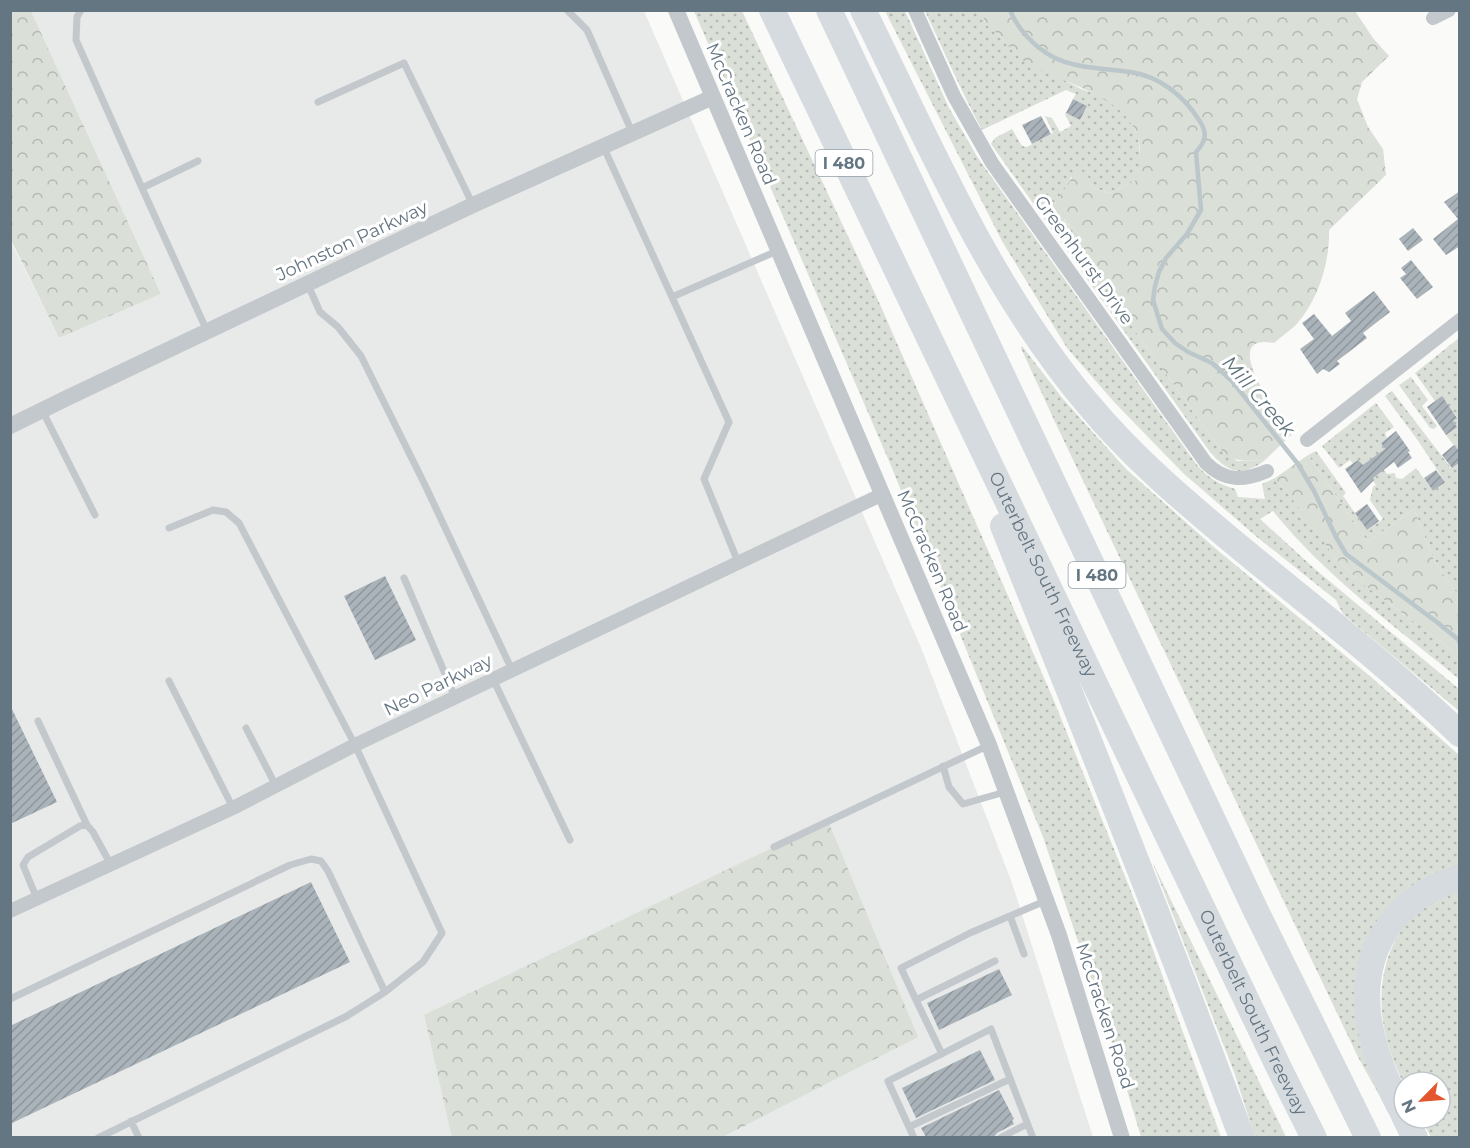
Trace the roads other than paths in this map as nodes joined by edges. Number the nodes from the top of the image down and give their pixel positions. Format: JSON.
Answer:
{"nodes":[{"id":1,"x":81,"y":10,"type":"edge"},
{"id":2,"x":567,"y":10,"type":"edge"},
{"id":3,"x":676,"y":10,"type":"edge"},
{"id":4,"x":772,"y":10,"type":"edge"},
{"id":5,"x":829,"y":10,"type":"edge"},
{"id":6,"x":863,"y":10,"type":"edge"},
{"id":7,"x":915,"y":10,"type":"edge"},
{"id":8,"x":1449,"y":10,"type":"edge"},
{"id":9,"x":1433,"y":18,"type":"dead end"},
{"id":10,"x":713,"y":97,"type":"junction"},
{"id":11,"x":318,"y":102,"type":"dead end"},
{"id":12,"x":633,"y":134,"type":"junction"},
{"id":13,"x":604,"y":148,"type":"junction"},
{"id":14,"x":198,"y":161,"type":"dead end"},
{"id":15,"x":142,"y":188,"type":"junction"},
{"id":16,"x":473,"y":205,"type":"junction"},
{"id":17,"x":778,"y":250,"type":"junction"},
{"id":18,"x":307,"y":284,"type":"junction"},
{"id":19,"x":672,"y":297,"type":"junction"},
{"id":20,"x":917,"y":315,"type":"junction"},
{"id":21,"x":1460,"y":320,"type":"edge"},
{"id":22,"x":207,"y":331,"type":"junction"},
{"id":23,"x":42,"y":410,"type":"junction"},
{"id":24,"x":10,"y":426,"type":"edge"},
{"id":25,"x":1308,"y":440,"type":"dead end"},
{"id":26,"x":1267,"y":471,"type":"dead end"},
{"id":27,"x":883,"y":494,"type":"junction"},
{"id":28,"x":95,"y":515,"type":"dead end"},
{"id":29,"x":169,"y":528,"type":"dead end"},
{"id":30,"x":738,"y":562,"type":"junction"},
{"id":31,"x":404,"y":578,"type":"dead end"},
{"id":32,"x":512,"y":670,"type":"junction"},
{"id":33,"x":493,"y":679,"type":"junction"},
{"id":34,"x":170,"y":681,"type":"dead end"},
{"id":35,"x":455,"y":697,"type":"junction"},
{"id":36,"x":38,"y":721,"type":"dead end"},
{"id":37,"x":246,"y":728,"type":"dead end"},
{"id":38,"x":1460,"y":734,"type":"edge"},
{"id":39,"x":355,"y":745,"type":"junction"},
{"id":40,"x":989,"y":745,"type":"junction"},
{"id":41,"x":943,"y":766,"type":"junction"},
{"id":42,"x":276,"y":786,"type":"junction"},
{"id":43,"x":1007,"y":791,"type":"junction"},
{"id":44,"x":233,"y":808,"type":"junction"},
{"id":45,"x":87,"y":825,"type":"junction"},
{"id":46,"x":570,"y":840,"type":"dead end"},
{"id":47,"x":774,"y":847,"type":"dead end"},
{"id":48,"x":111,"y":865,"type":"junction"},
{"id":49,"x":1460,"y":878,"type":"edge"},
{"id":50,"x":37,"y":899,"type":"junction"},
{"id":51,"x":1047,"y":900,"type":"junction"},
{"id":52,"x":10,"y":911,"type":"edge"},
{"id":53,"x":1010,"y":916,"type":"junction"},
{"id":54,"x":1024,"y":954,"type":"dead end"},
{"id":55,"x":995,"y":961,"type":"dead end"},
{"id":56,"x":385,"y":992,"type":"junction"},
{"id":57,"x":10,"y":999,"type":"edge"},
{"id":58,"x":915,"y":1000,"type":"junction"},
{"id":59,"x":942,"y":1054,"type":"junction"},
{"id":60,"x":1010,"y":1079,"type":"junction"},
{"id":61,"x":1392,"y":1089,"type":"edge"},
{"id":62,"x":131,"y":1121,"type":"junction"},
{"id":63,"x":1028,"y":1124,"type":"junction"},
{"id":64,"x":909,"y":1127,"type":"junction"},
{"id":65,"x":98,"y":1137,"type":"edge"},
{"id":66,"x":139,"y":1137,"type":"edge"},
{"id":67,"x":914,"y":1137,"type":"edge"},
{"id":68,"x":1000,"y":1137,"type":"edge"},
{"id":69,"x":1033,"y":1137,"type":"edge"},
{"id":70,"x":1122,"y":1137,"type":"edge"},
{"id":71,"x":1242,"y":1137,"type":"edge"},
{"id":72,"x":1314,"y":1137,"type":"edge"},
{"id":73,"x":1368,"y":1137,"type":"edge"}],
"edges":[{"from":1,"to":15,"type":"lane"},
{"from":2,"to":12,"type":"lane"},
{"from":3,"to":10,"type":"street","name":"McCracken Road"},
{"from":4,"to":20,"type":"highway","name":"Outerbelt South Freeway","number":"I 480"},
{"from":5,"to":73,"type":"highway","number":"I 480"},
{"from":6,"to":38,"type":"highway"},
{"from":7,"to":26,"type":"street","name":"Greenhurst Drive"},
{"from":8,"to":9,"type":"street"},
{"from":10,"to":12,"type":"street","name":"Johnston Parkway"},
{"from":10,"to":17,"type":"street","name":"McCracken Road"},
{"from":11,"to":16,"type":"lane"},
{"from":12,"to":13,"type":"street","name":"Johnston Parkway"},
{"from":13,"to":16,"type":"street","name":"Johnston Parkway"},
{"from":13,"to":19,"type":"lane"},
{"from":14,"to":15,"type":"lane"},
{"from":15,"to":22,"type":"lane"},
{"from":16,"to":18,"type":"street","name":"Johnston Parkway"},
{"from":17,"to":19,"type":"lane"},
{"from":17,"to":27,"type":"street","name":"McCracken Road"},
{"from":18,"to":22,"type":"street","name":"Johnston Parkway"},
{"from":18,"to":32,"type":"lane"},
{"from":19,"to":30,"type":"lane"},
{"from":20,"to":71,"type":"highway"},
{"from":20,"to":72,"type":"highway","name":"Outerbelt South Freeway","number":"I 480"},
{"from":21,"to":25,"type":"street"},
{"from":22,"to":23,"type":"street","name":"Johnston Parkway"},
{"from":23,"to":24,"type":"street","name":"Johnston Parkway"},
{"from":23,"to":28,"type":"lane"},
{"from":27,"to":30,"type":"street","name":"Neo Parkway"},
{"from":27,"to":40,"type":"street","name":"McCracken Road"},
{"from":29,"to":39,"type":"lane"},
{"from":30,"to":32,"type":"street","name":"Neo Parkway"},
{"from":31,"to":35,"type":"lane"},
{"from":32,"to":33,"type":"street","name":"Neo Parkway"},
{"from":33,"to":35,"type":"street","name":"Neo Parkway"},
{"from":33,"to":46,"type":"lane"},
{"from":34,"to":44,"type":"lane"},
{"from":35,"to":39,"type":"street","name":"Neo Parkway"},
{"from":36,"to":45,"type":"lane"},
{"from":37,"to":42,"type":"lane"},
{"from":39,"to":42,"type":"street","name":"Neo Parkway"},
{"from":39,"to":56,"type":"lane"},
{"from":40,"to":41,"type":"lane"},
{"from":40,"to":43,"type":"street","name":"McCracken Road"},
{"from":41,"to":43,"type":"lane"},
{"from":41,"to":47,"type":"lane"},
{"from":42,"to":44,"type":"street","name":"Neo Parkway"},
{"from":43,"to":51,"type":"street","name":"McCracken Road"},
{"from":44,"to":48,"type":"street","name":"Neo Parkway"},
{"from":45,"to":48,"type":"lane"},
{"from":45,"to":50,"type":"lane"},
{"from":48,"to":50,"type":"street","name":"Neo Parkway"},
{"from":49,"to":61,"type":"highway"},
{"from":50,"to":52,"type":"street","name":"Neo Parkway"},
{"from":51,"to":53,"type":"lane"},
{"from":51,"to":70,"type":"street","name":"McCracken Road"},
{"from":53,"to":54,"type":"lane"},
{"from":53,"to":58,"type":"lane"},
{"from":55,"to":58,"type":"lane"},
{"from":56,"to":57,"type":"lane"},
{"from":56,"to":62,"type":"lane"},
{"from":58,"to":59,"type":"lane"},
{"from":59,"to":60,"type":"lane"},
{"from":59,"to":64,"type":"lane"},
{"from":60,"to":63,"type":"lane"},
{"from":60,"to":64,"type":"lane"},
{"from":62,"to":65,"type":"lane"},
{"from":62,"to":66,"type":"lane"},
{"from":63,"to":68,"type":"lane"},
{"from":63,"to":69,"type":"lane"},
{"from":64,"to":67,"type":"lane"}]}
